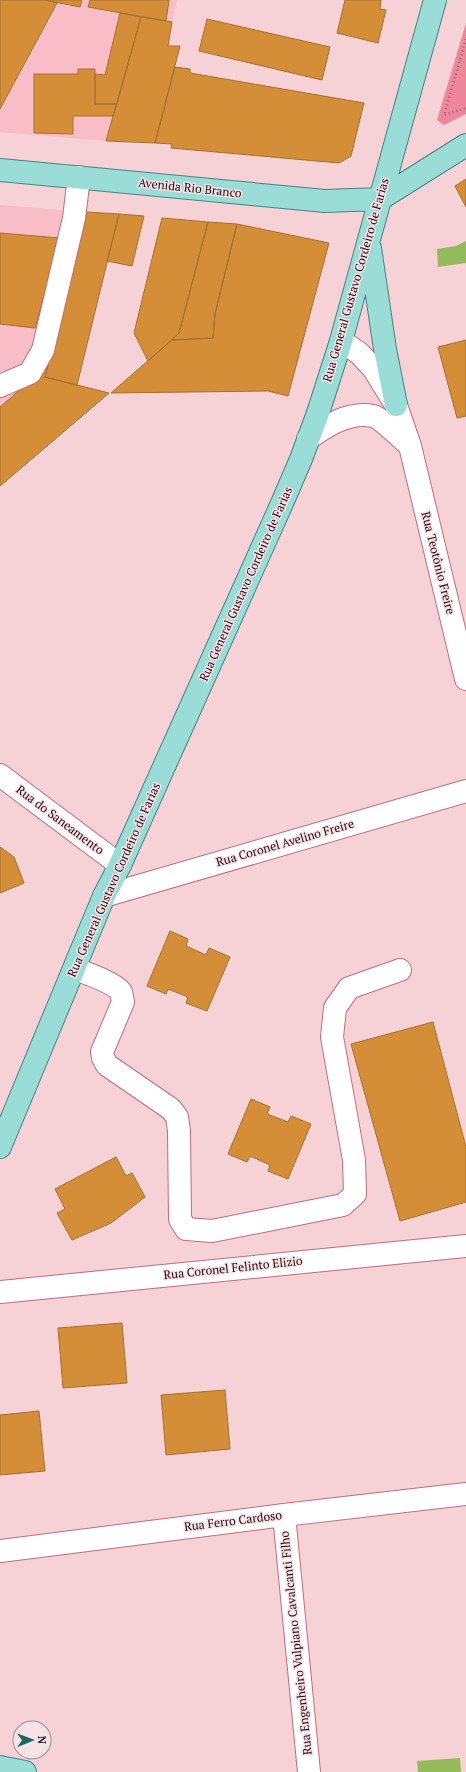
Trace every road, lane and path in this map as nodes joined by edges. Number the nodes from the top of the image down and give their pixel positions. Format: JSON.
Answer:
{"nodes":[{"id":1,"x":435,"y":0,"type":"edge"},
{"id":2,"x":466,"y":39,"type":"edge"},
{"id":3,"x":466,"y":108,"type":"edge"},
{"id":4,"x":466,"y":145,"type":"edge"},
{"id":5,"x":0,"y":170,"type":"edge"},
{"id":6,"x":79,"y":177,"type":"junction"},
{"id":7,"x":380,"y":199,"type":"junction"},
{"id":8,"x":369,"y":239,"type":"junction"},
{"id":9,"x":341,"y":341,"type":"junction"},
{"id":10,"x":0,"y":386,"type":"edge"},
{"id":11,"x":396,"y":405,"type":"junction"},
{"id":12,"x":308,"y":439,"type":"junction"},
{"id":13,"x":410,"y":446,"type":"junction"},
{"id":14,"x":466,"y":679,"type":"edge"},
{"id":15,"x":0,"y":775,"type":"edge"},
{"id":16,"x":466,"y":791,"type":"edge"},
{"id":17,"x":120,"y":865,"type":"junction"},
{"id":18,"x":104,"y":896,"type":"junction"},
{"id":19,"x":75,"y":969,"type":"junction"},
{"id":20,"x":400,"y":970,"type":"dead end"},
{"id":21,"x":0,"y":1147,"type":"edge"},
{"id":22,"x":466,"y":1246,"type":"edge"},
{"id":23,"x":0,"y":1292,"type":"edge"},
{"id":24,"x":466,"y":1494,"type":"edge"},
{"id":25,"x":284,"y":1515,"type":"junction"},
{"id":26,"x":0,"y":1551,"type":"edge"},
{"id":27,"x":0,"y":1767,"type":"edge"},
{"id":28,"x":24,"y":1772,"type":"edge"},
{"id":29,"x":309,"y":1772,"type":"edge"}],
"edges":[{"from":1,"to":7,"type":"main road","name":"Rua General Gustavo Cordeiro de Farias"},
{"from":2,"to":3,"type":"path"},
{"from":4,"to":7,"type":"main road"},
{"from":5,"to":6,"type":"main road","name":"Avenida Rio Branco"},
{"from":6,"to":7,"type":"main road","name":"Avenida Rio Branco"},
{"from":6,"to":10,"type":"street"},
{"from":7,"to":8,"type":"main road","name":"Rua General Gustavo Cordeiro de Farias"},
{"from":8,"to":9,"type":"main road","name":"Rua General Gustavo Cordeiro de Farias"},
{"from":8,"to":11,"type":"main road"},
{"from":9,"to":11,"type":"street","name":"Rua Teotônio Freire"},
{"from":9,"to":12,"type":"main road","name":"Rua General Gustavo Cordeiro de Farias"},
{"from":11,"to":13,"type":"street","name":"Rua Teotônio Freire"},
{"from":12,"to":13,"type":"street"},
{"from":12,"to":17,"type":"main road","name":"Rua General Gustavo Cordeiro de Farias"},
{"from":13,"to":14,"type":"street","name":"Rua Teotônio Freire"},
{"from":15,"to":17,"type":"street","name":"Rua do Saneamento"},
{"from":16,"to":18,"type":"street","name":"Rua Coronel Avelino Freire"},
{"from":17,"to":18,"type":"main road","name":"Rua General Gustavo Cordeiro de Farias"},
{"from":18,"to":19,"type":"main road","name":"Rua General Gustavo Cordeiro de Farias"},
{"from":19,"to":20,"type":"street"},
{"from":19,"to":21,"type":"main road","name":"Rua General Gustavo Cordeiro de Farias"},
{"from":22,"to":23,"type":"street","name":"Rua Coronel Felinto Elizio"},
{"from":24,"to":25,"type":"street","name":"Rua Ferro Cardoso"},
{"from":25,"to":26,"type":"street","name":"Rua Ferro Cardoso"},
{"from":25,"to":29,"type":"street","name":"Rua Engenheiro Vulpiano Cavalcanti Filho"},
{"from":27,"to":28,"type":"main road"}]}
